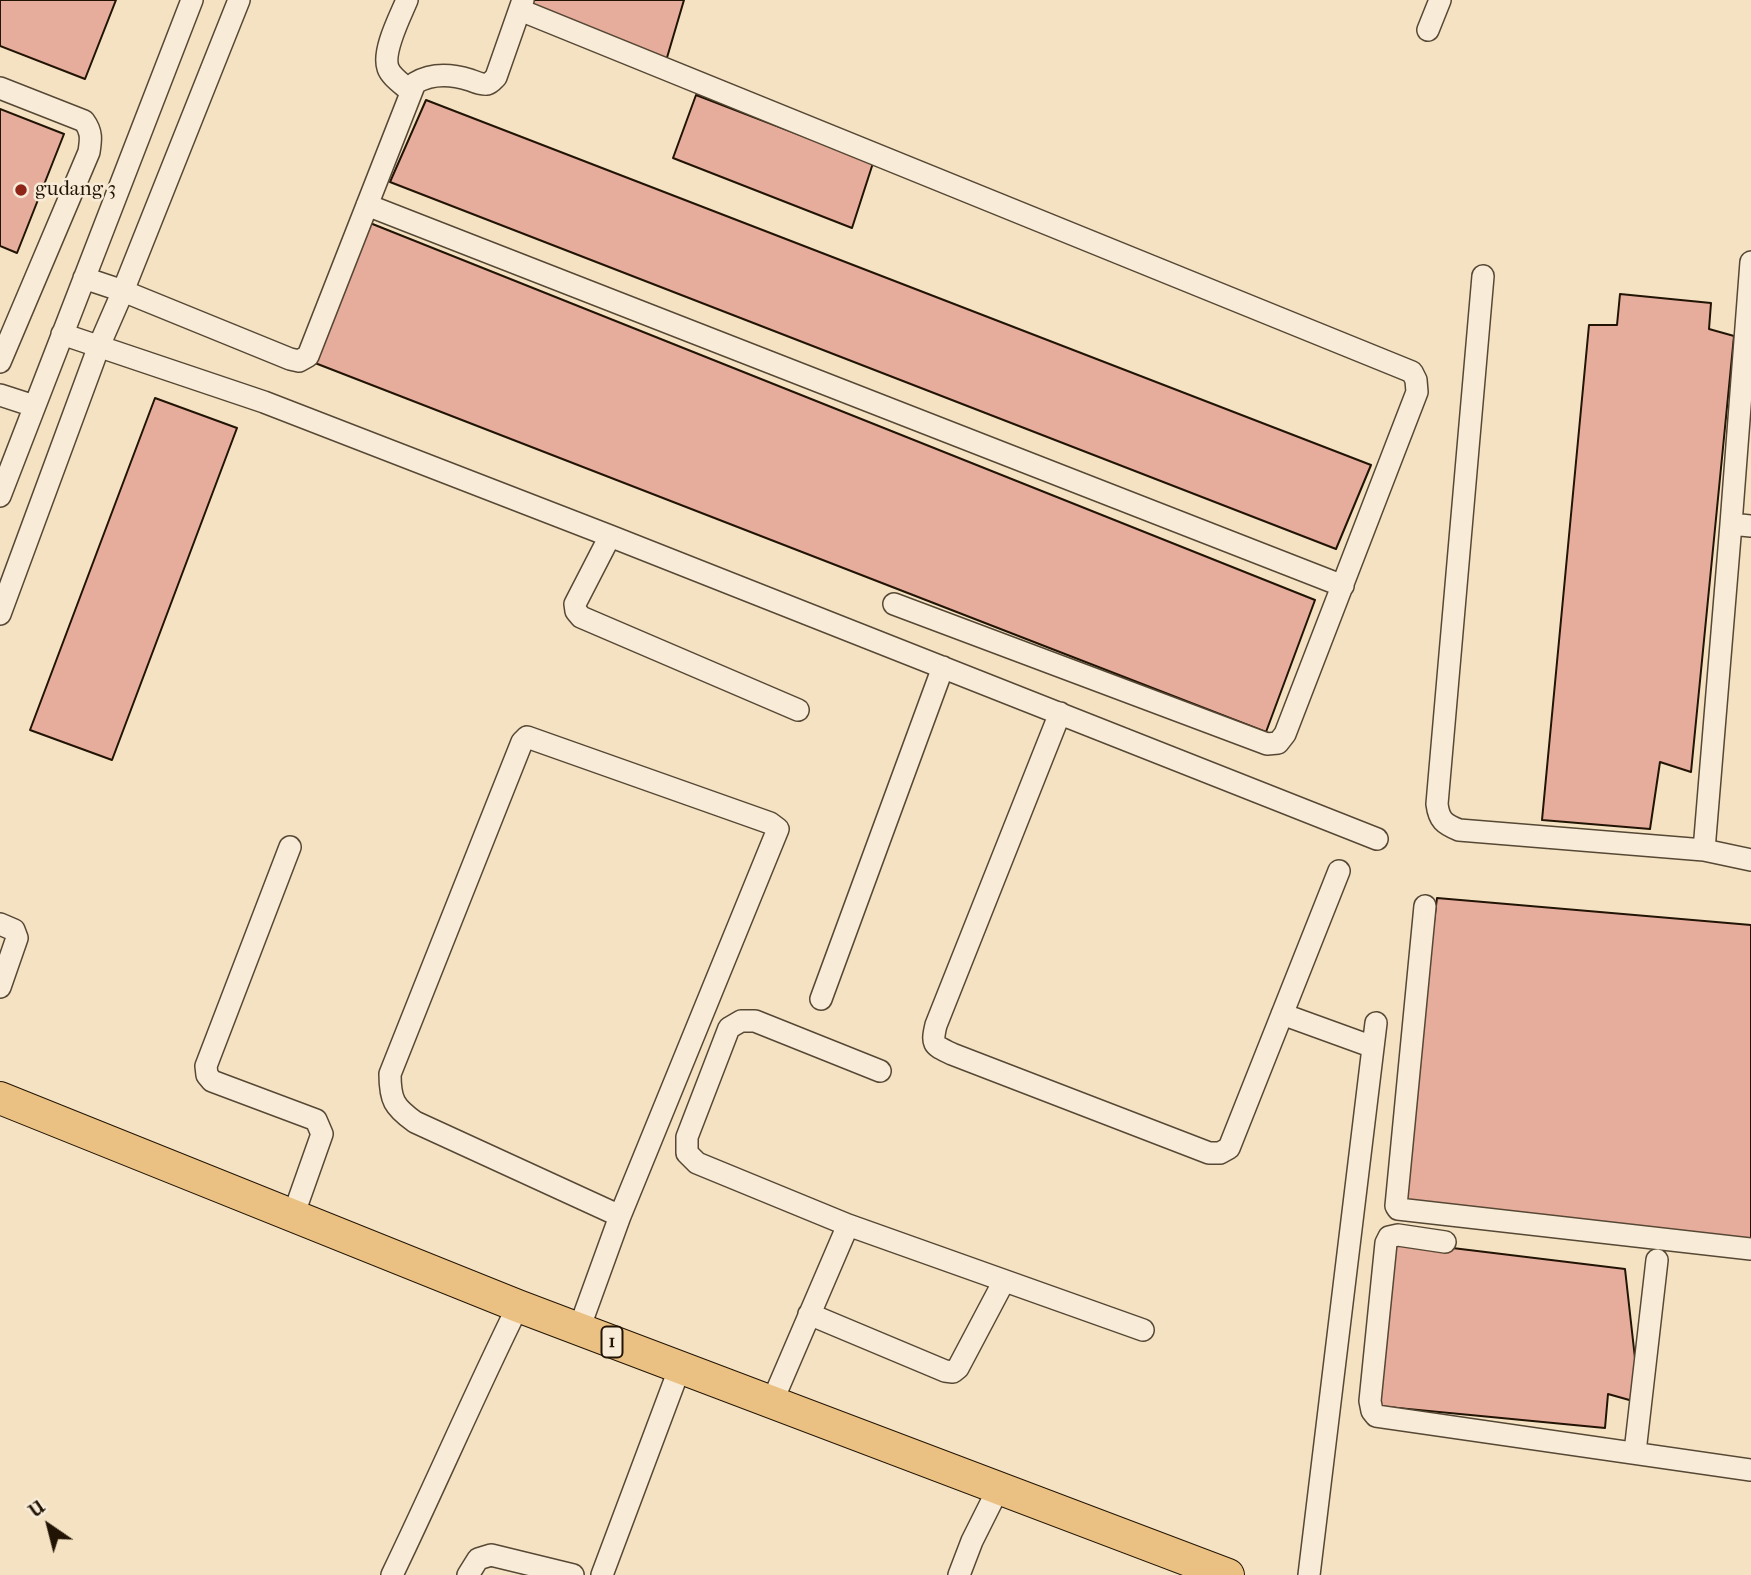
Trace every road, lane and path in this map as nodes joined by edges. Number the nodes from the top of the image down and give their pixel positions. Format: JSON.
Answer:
{"nodes":[{"id":1,"x":192,"y":0,"type":"edge"},
{"id":2,"x":239,"y":0,"type":"edge"},
{"id":3,"x":407,"y":0,"type":"edge"},
{"id":4,"x":1440,"y":0,"type":"edge"},
{"id":5,"x":521,"y":5,"type":"edge"},
{"id":6,"x":1428,"y":30,"type":"dead end"},
{"id":7,"x":0,"y":88,"type":"edge"},
{"id":8,"x":411,"y":92,"type":"junction"},
{"id":9,"x":367,"y":205,"type":"junction"},
{"id":10,"x":1751,"y":262,"type":"edge"},
{"id":11,"x":1483,"y":276,"type":"dead end"},
{"id":12,"x":84,"y":278,"type":"junction"},
{"id":13,"x":124,"y":291,"type":"junction"},
{"id":14,"x":62,"y":334,"type":"junction"},
{"id":15,"x":100,"y":346,"type":"junction"},
{"id":16,"x":0,"y":362,"type":"edge"},
{"id":17,"x":0,"y":394,"type":"edge"},
{"id":18,"x":34,"y":407,"type":"junction"},
{"id":19,"x":0,"y":496,"type":"edge"},
{"id":20,"x":1741,"y":525,"type":"edge"},
{"id":21,"x":610,"y":536,"type":"junction"},
{"id":22,"x":1342,"y":586,"type":"junction"},
{"id":23,"x":894,"y":604,"type":"dead end"},
{"id":24,"x":0,"y":614,"type":"edge"},
{"id":25,"x":943,"y":667,"type":"junction"},
{"id":26,"x":798,"y":710,"type":"dead end"},
{"id":27,"x":1060,"y":713,"type":"junction"},
{"id":28,"x":1377,"y":839,"type":"dead end"},
{"id":29,"x":290,"y":847,"type":"dead end"},
{"id":30,"x":1704,"y":850,"type":"junction"},
{"id":31,"x":1751,"y":860,"type":"edge"},
{"id":32,"x":1339,"y":871,"type":"dead end"},
{"id":33,"x":1425,"y":906,"type":"dead end"},
{"id":34,"x":0,"y":924,"type":"edge"},
{"id":35,"x":0,"y":987,"type":"edge"},
{"id":36,"x":821,"y":999,"type":"dead end"},
{"id":37,"x":1282,"y":1014,"type":"junction"},
{"id":38,"x":1376,"y":1023,"type":"dead end"},
{"id":39,"x":1373,"y":1047,"type":"junction"},
{"id":40,"x":880,"y":1072,"type":"dead end"},
{"id":41,"x":0,"y":1098,"type":"edge"},
{"id":42,"x":293,"y":1216,"type":"junction"},
{"id":43,"x":620,"y":1216,"type":"junction"},
{"id":44,"x":848,"y":1225,"type":"junction"},
{"id":45,"x":1445,"y":1242,"type":"dead end"},
{"id":46,"x":1751,"y":1248,"type":"edge"},
{"id":47,"x":1657,"y":1260,"type":"dead end"},
{"id":48,"x":1004,"y":1281,"type":"junction"},
{"id":49,"x":518,"y":1307,"type":"junction"},
{"id":50,"x":809,"y":1314,"type":"junction"},
{"id":51,"x":579,"y":1329,"type":"junction"},
{"id":52,"x":1143,"y":1330,"type":"dead end"},
{"id":53,"x":680,"y":1367,"type":"junction"},
{"id":54,"x":772,"y":1402,"type":"junction"},
{"id":55,"x":1635,"y":1452,"type":"junction"},
{"id":56,"x":1751,"y":1470,"type":"edge"},
{"id":57,"x":999,"y":1487,"type":"junction"},
{"id":58,"x":393,"y":1575,"type":"edge"},
{"id":59,"x":468,"y":1575,"type":"edge"},
{"id":60,"x":573,"y":1575,"type":"edge"},
{"id":61,"x":602,"y":1575,"type":"edge"},
{"id":62,"x":959,"y":1575,"type":"edge"},
{"id":63,"x":1228,"y":1575,"type":"edge"},
{"id":64,"x":1309,"y":1575,"type":"edge"}],
"edges":[{"from":1,"to":12,"type":"lane"},
{"from":2,"to":13,"type":"lane"},
{"from":3,"to":8,"type":"lane"},
{"from":4,"to":6,"type":"lane"},
{"from":5,"to":8,"type":"lane"},
{"from":5,"to":22,"type":"lane"},
{"from":7,"to":16,"type":"lane"},
{"from":8,"to":9,"type":"lane"},
{"from":9,"to":13,"type":"lane"},
{"from":9,"to":22,"type":"lane"},
{"from":10,"to":20,"type":"lane"},
{"from":11,"to":30,"type":"lane"},
{"from":12,"to":13,"type":"lane"},
{"from":12,"to":14,"type":"lane"},
{"from":13,"to":15,"type":"lane"},
{"from":14,"to":15,"type":"lane"},
{"from":14,"to":18,"type":"lane"},
{"from":15,"to":21,"type":"lane"},
{"from":15,"to":24,"type":"lane"},
{"from":17,"to":18,"type":"lane"},
{"from":18,"to":19,"type":"lane"},
{"from":20,"to":30,"type":"lane"},
{"from":21,"to":25,"type":"lane"},
{"from":21,"to":26,"type":"lane"},
{"from":22,"to":23,"type":"lane"},
{"from":25,"to":27,"type":"lane"},
{"from":25,"to":36,"type":"lane"},
{"from":27,"to":28,"type":"lane"},
{"from":27,"to":37,"type":"lane"},
{"from":29,"to":42,"type":"lane"},
{"from":30,"to":31,"type":"lane"},
{"from":32,"to":37,"type":"lane"},
{"from":33,"to":46,"type":"lane"},
{"from":34,"to":35,"type":"lane"},
{"from":37,"to":39,"type":"lane"},
{"from":38,"to":39,"type":"lane"},
{"from":39,"to":64,"type":"lane"},
{"from":40,"to":44,"type":"lane"},
{"from":41,"to":42,"type":"highway","number":"1"},
{"from":42,"to":49,"type":"highway","number":"1"},
{"from":43,"to":43,"type":"lane"},
{"from":43,"to":51,"type":"lane"},
{"from":44,"to":48,"type":"lane"},
{"from":44,"to":50,"type":"lane"},
{"from":45,"to":55,"type":"lane"},
{"from":47,"to":55,"type":"lane"},
{"from":48,"to":50,"type":"lane"},
{"from":48,"to":52,"type":"lane"},
{"from":49,"to":51,"type":"highway","number":"1"},
{"from":49,"to":58,"type":"lane"},
{"from":50,"to":54,"type":"lane"},
{"from":51,"to":53,"type":"highway","number":"1"},
{"from":53,"to":54,"type":"highway","number":"1"},
{"from":53,"to":61,"type":"lane"},
{"from":54,"to":57,"type":"highway","number":"1"},
{"from":55,"to":56,"type":"lane"},
{"from":57,"to":62,"type":"lane"},
{"from":57,"to":63,"type":"highway","number":"1"},
{"from":59,"to":60,"type":"lane"}]}
